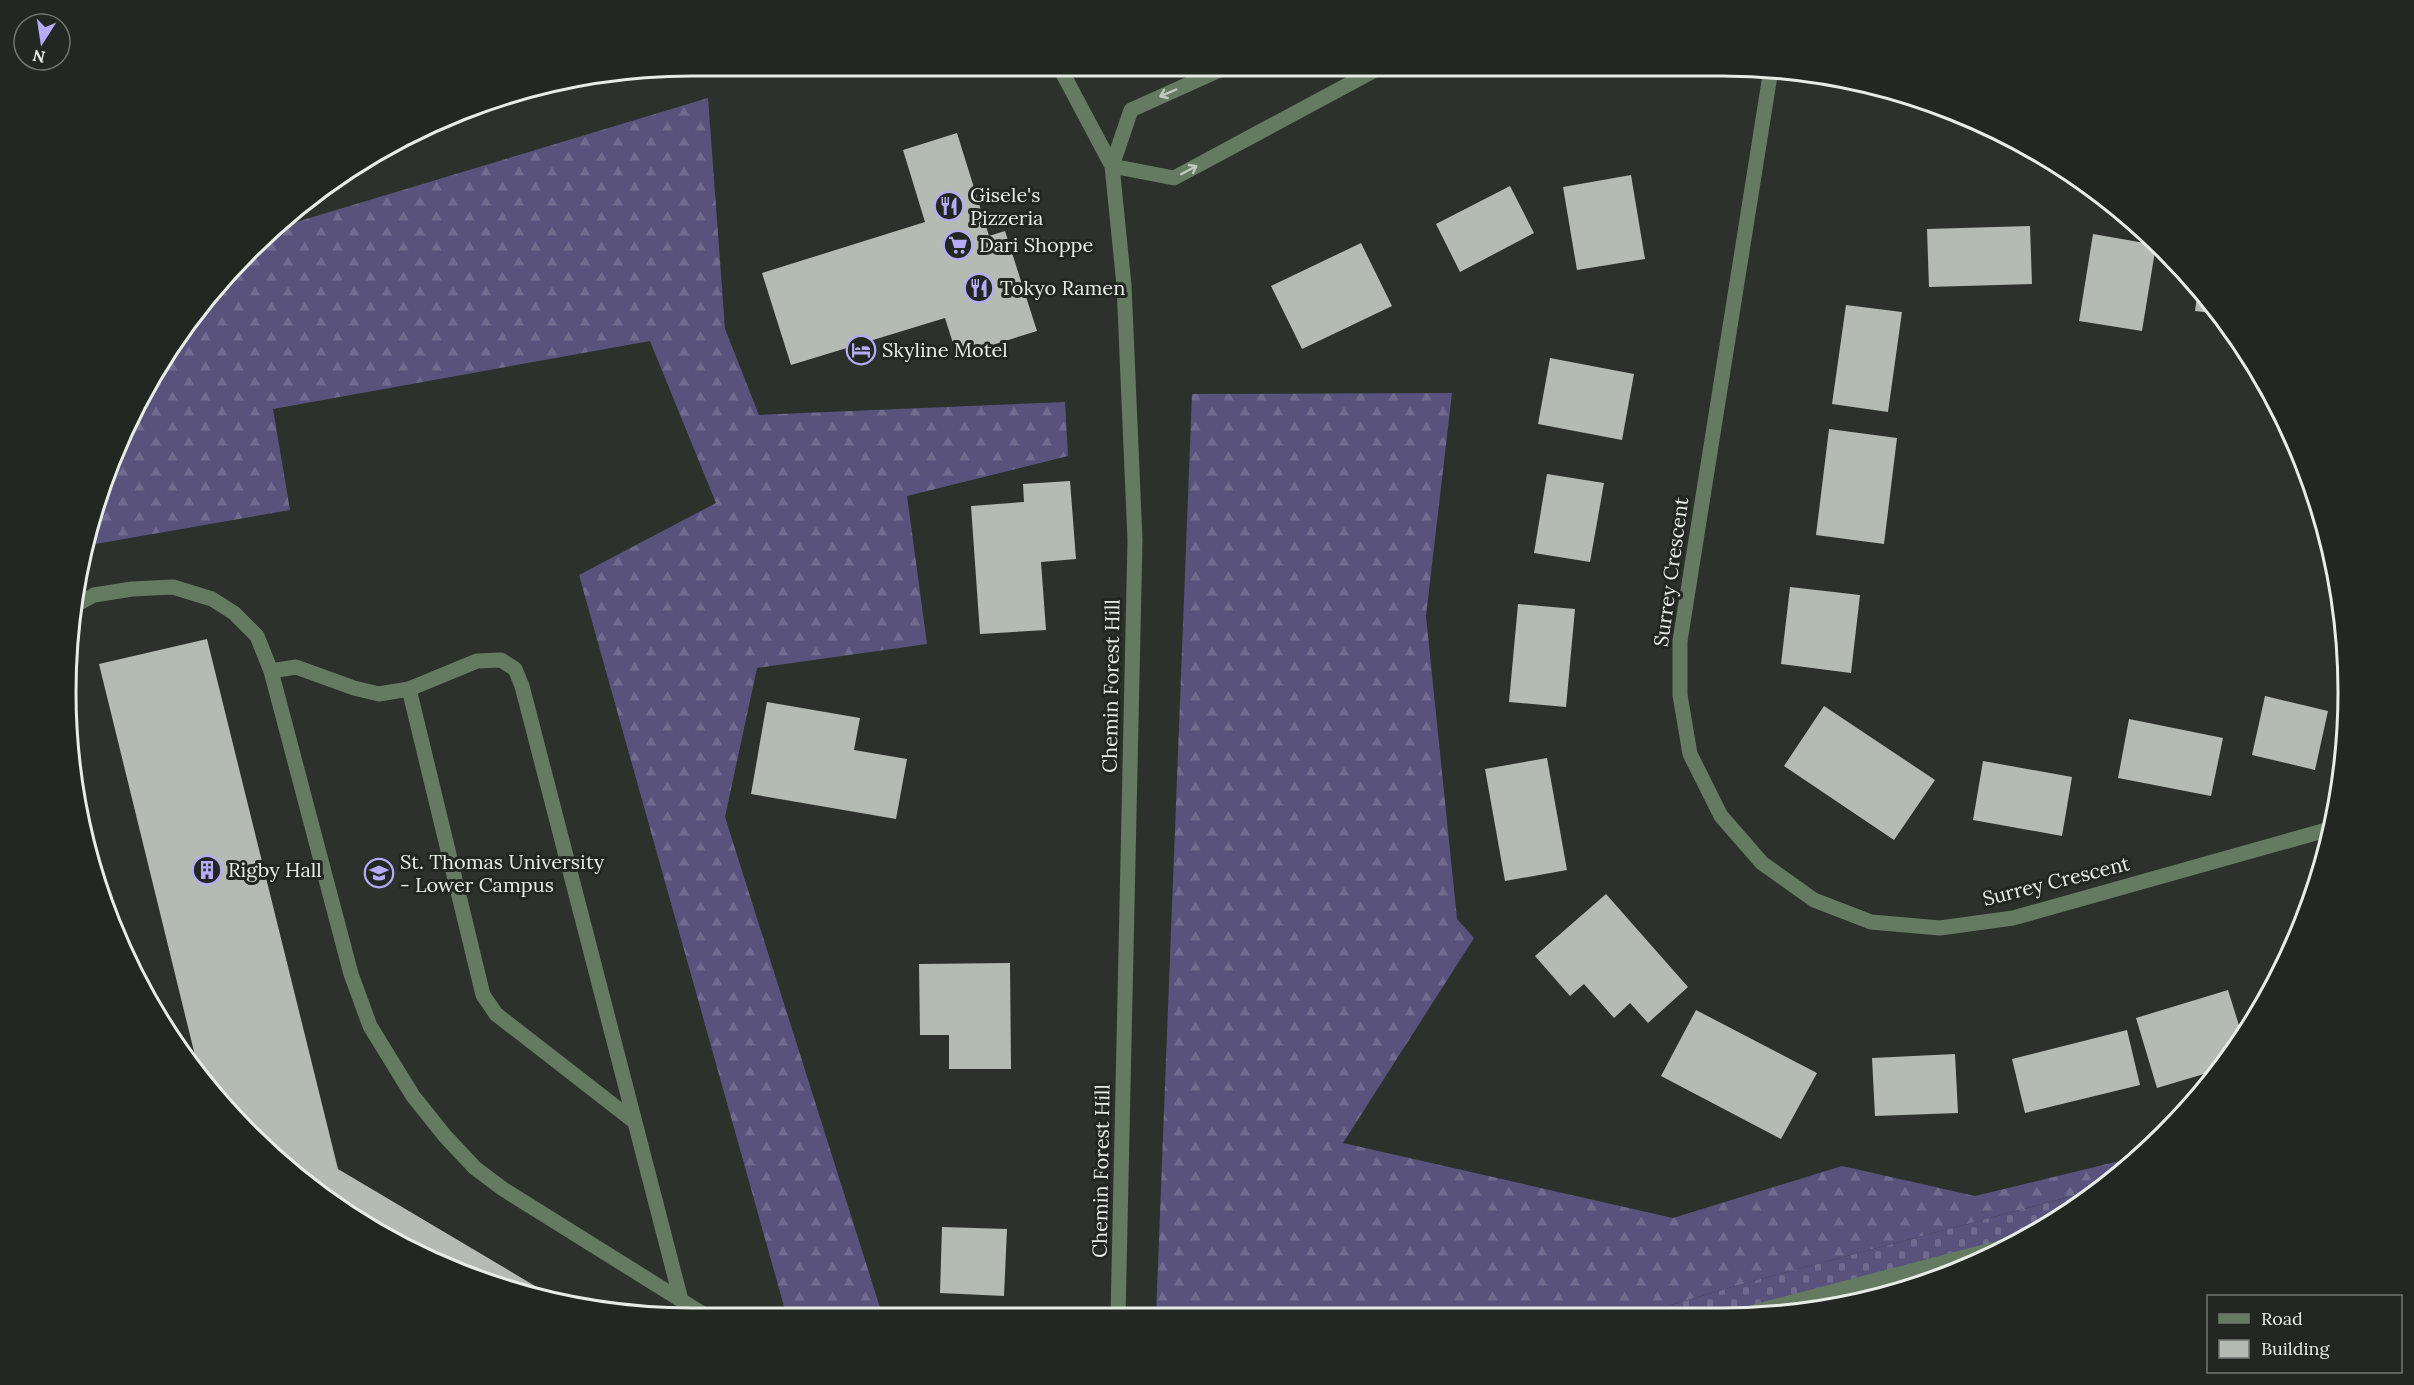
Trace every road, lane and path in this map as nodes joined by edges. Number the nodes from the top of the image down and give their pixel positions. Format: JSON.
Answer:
{"nodes":[{"id":1,"x":1064,"y":76,"type":"edge"},
{"id":2,"x":1206,"y":76,"type":"edge"},
{"id":3,"x":1364,"y":76,"type":"edge"},
{"id":4,"x":1769,"y":79,"type":"edge"},
{"id":5,"x":1112,"y":166,"type":"junction"},
{"id":6,"x":84,"y":601,"type":"edge"},
{"id":7,"x":272,"y":671,"type":"junction"},
{"id":8,"x":409,"y":689,"type":"junction"},
{"id":9,"x":2322,"y":831,"type":"edge"},
{"id":10,"x":635,"y":1122,"type":"junction"},
{"id":11,"x":1972,"y":1255,"type":"edge"},
{"id":12,"x":681,"y":1300,"type":"junction"},
{"id":13,"x":1781,"y":1305,"type":"edge"},
{"id":14,"x":694,"y":1308,"type":"edge"},
{"id":15,"x":1118,"y":1308,"type":"edge"}],
"edges":[{"from":1,"to":5,"type":"street","name":"Chemin Forest Hill"},
{"from":2,"to":5,"type":"street","one_way":true},
{"from":5,"to":3,"type":"street","one_way":true},
{"from":4,"to":9,"type":"street","name":"Surrey Crescent"},
{"from":5,"to":15,"type":"street","name":"Chemin Forest Hill"},
{"from":6,"to":7,"type":"street"},
{"from":7,"to":8,"type":"street"},
{"from":7,"to":12,"type":"street"},
{"from":8,"to":10,"type":"street"},
{"from":8,"to":10,"type":"street"},
{"from":10,"to":12,"type":"street"},
{"from":11,"to":13,"type":"street"},
{"from":12,"to":14,"type":"street"}]}
